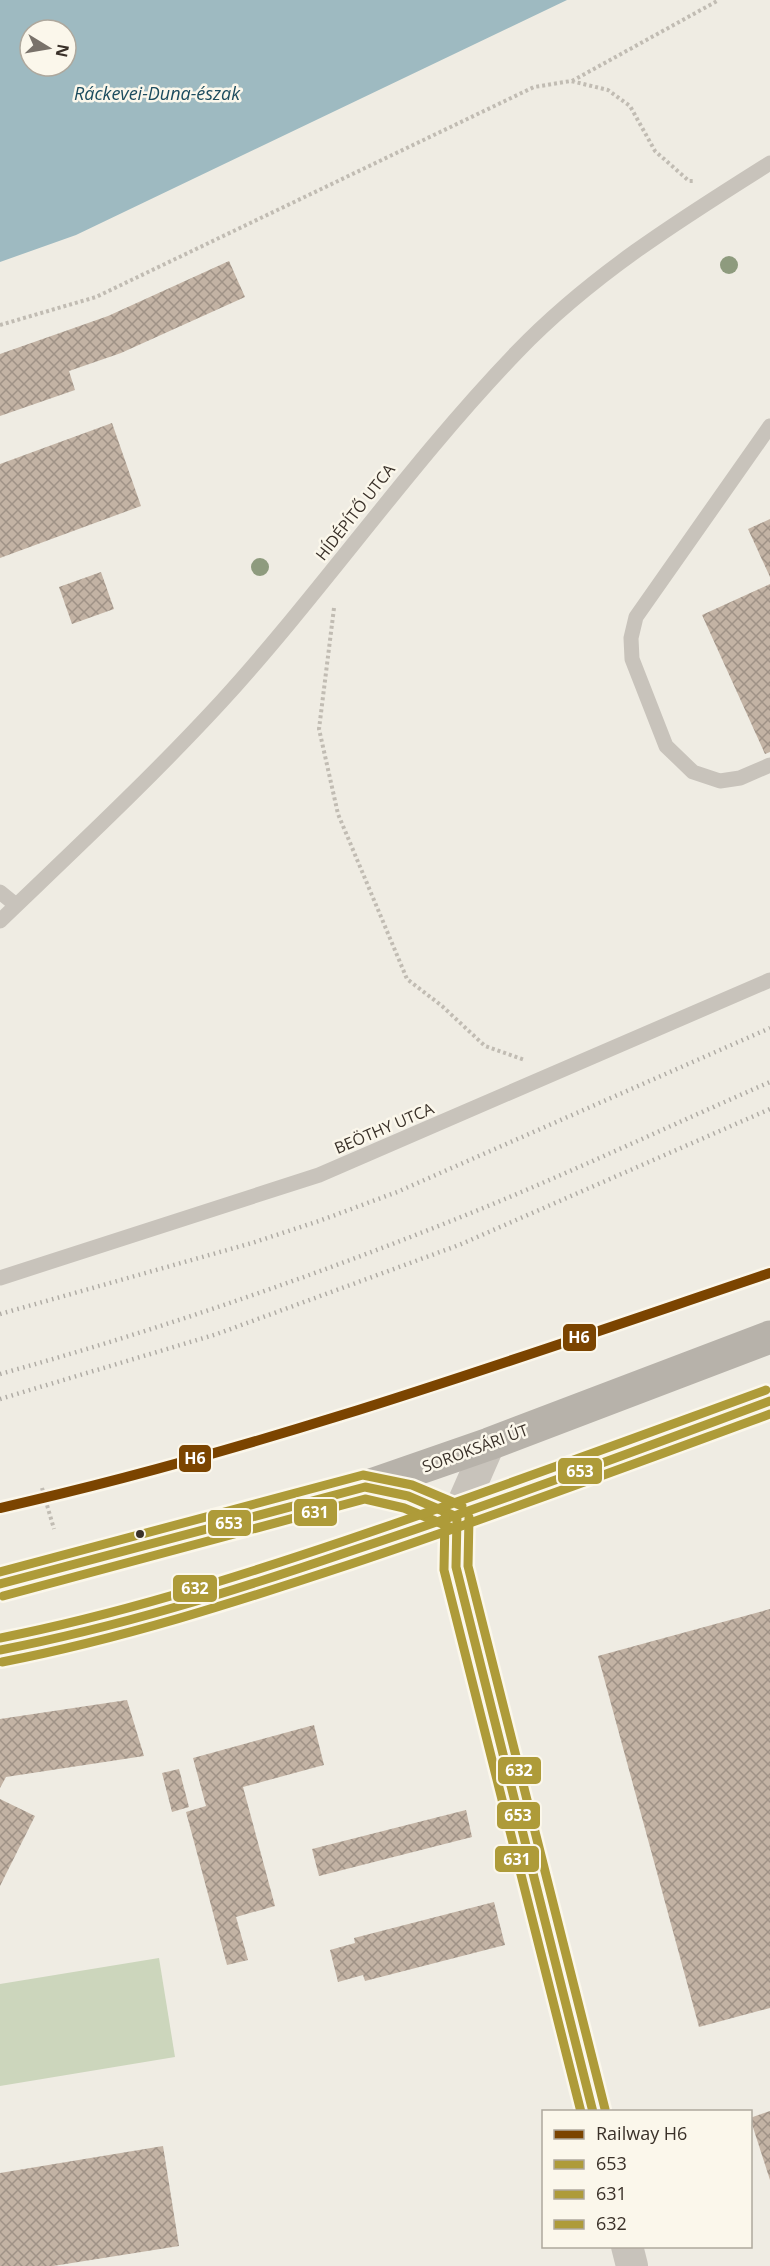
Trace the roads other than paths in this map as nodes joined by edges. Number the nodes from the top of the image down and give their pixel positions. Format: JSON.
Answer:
{"nodes":[{"id":1,"x":770,"y":163,"type":"edge"},
{"id":2,"x":770,"y":426,"type":"edge"},
{"id":3,"x":770,"y":765,"type":"edge"},
{"id":4,"x":0,"y":892,"type":"edge"},
{"id":5,"x":16,"y":906,"type":"junction"},
{"id":6,"x":0,"y":921,"type":"edge"},
{"id":7,"x":770,"y":980,"type":"edge"},
{"id":8,"x":0,"y":1278,"type":"edge"},
{"id":9,"x":770,"y":1337,"type":"edge"},
{"id":10,"x":770,"y":1401,"type":"edge"},
{"id":11,"x":489,"y":1444,"type":"junction"},
{"id":12,"x":365,"y":1487,"type":"junction"},
{"id":13,"x":457,"y":1517,"type":"junction"},
{"id":14,"x":0,"y":1584,"type":"edge"},
{"id":15,"x":0,"y":1650,"type":"edge"},
{"id":16,"x":592,"y":2110,"type":"edge"},
{"id":17,"x":627,"y":2248,"type":"edge"},
{"id":18,"x":632,"y":2266,"type":"edge"}],
"edges":[{"from":1,"to":5,"type":"lane","name":"HÍDÉPÍTŐ UTCA"},
{"from":2,"to":3,"type":"lane"},
{"from":4,"to":5,"type":"lane"},
{"from":5,"to":6,"type":"lane","name":"HÍDÉPÍTŐ UTCA"},
{"from":7,"to":8,"type":"lane","name":"BEÖTHY UTCA"},
{"from":9,"to":11,"type":"main road","name":"SOROKSÁRI ÚT"},
{"from":10,"to":13,"type":"main road"},
{"from":11,"to":12,"type":"main road","name":"SOROKSÁRI ÚT"},
{"from":11,"to":13,"type":"street"},
{"from":12,"to":13,"type":"street"},
{"from":12,"to":14,"type":"main road","name":"SOROKSÁRI ÚT"},
{"from":13,"to":15,"type":"main road"},
{"from":13,"to":16,"type":"street"},
{"from":17,"to":18,"type":"street"}]}
